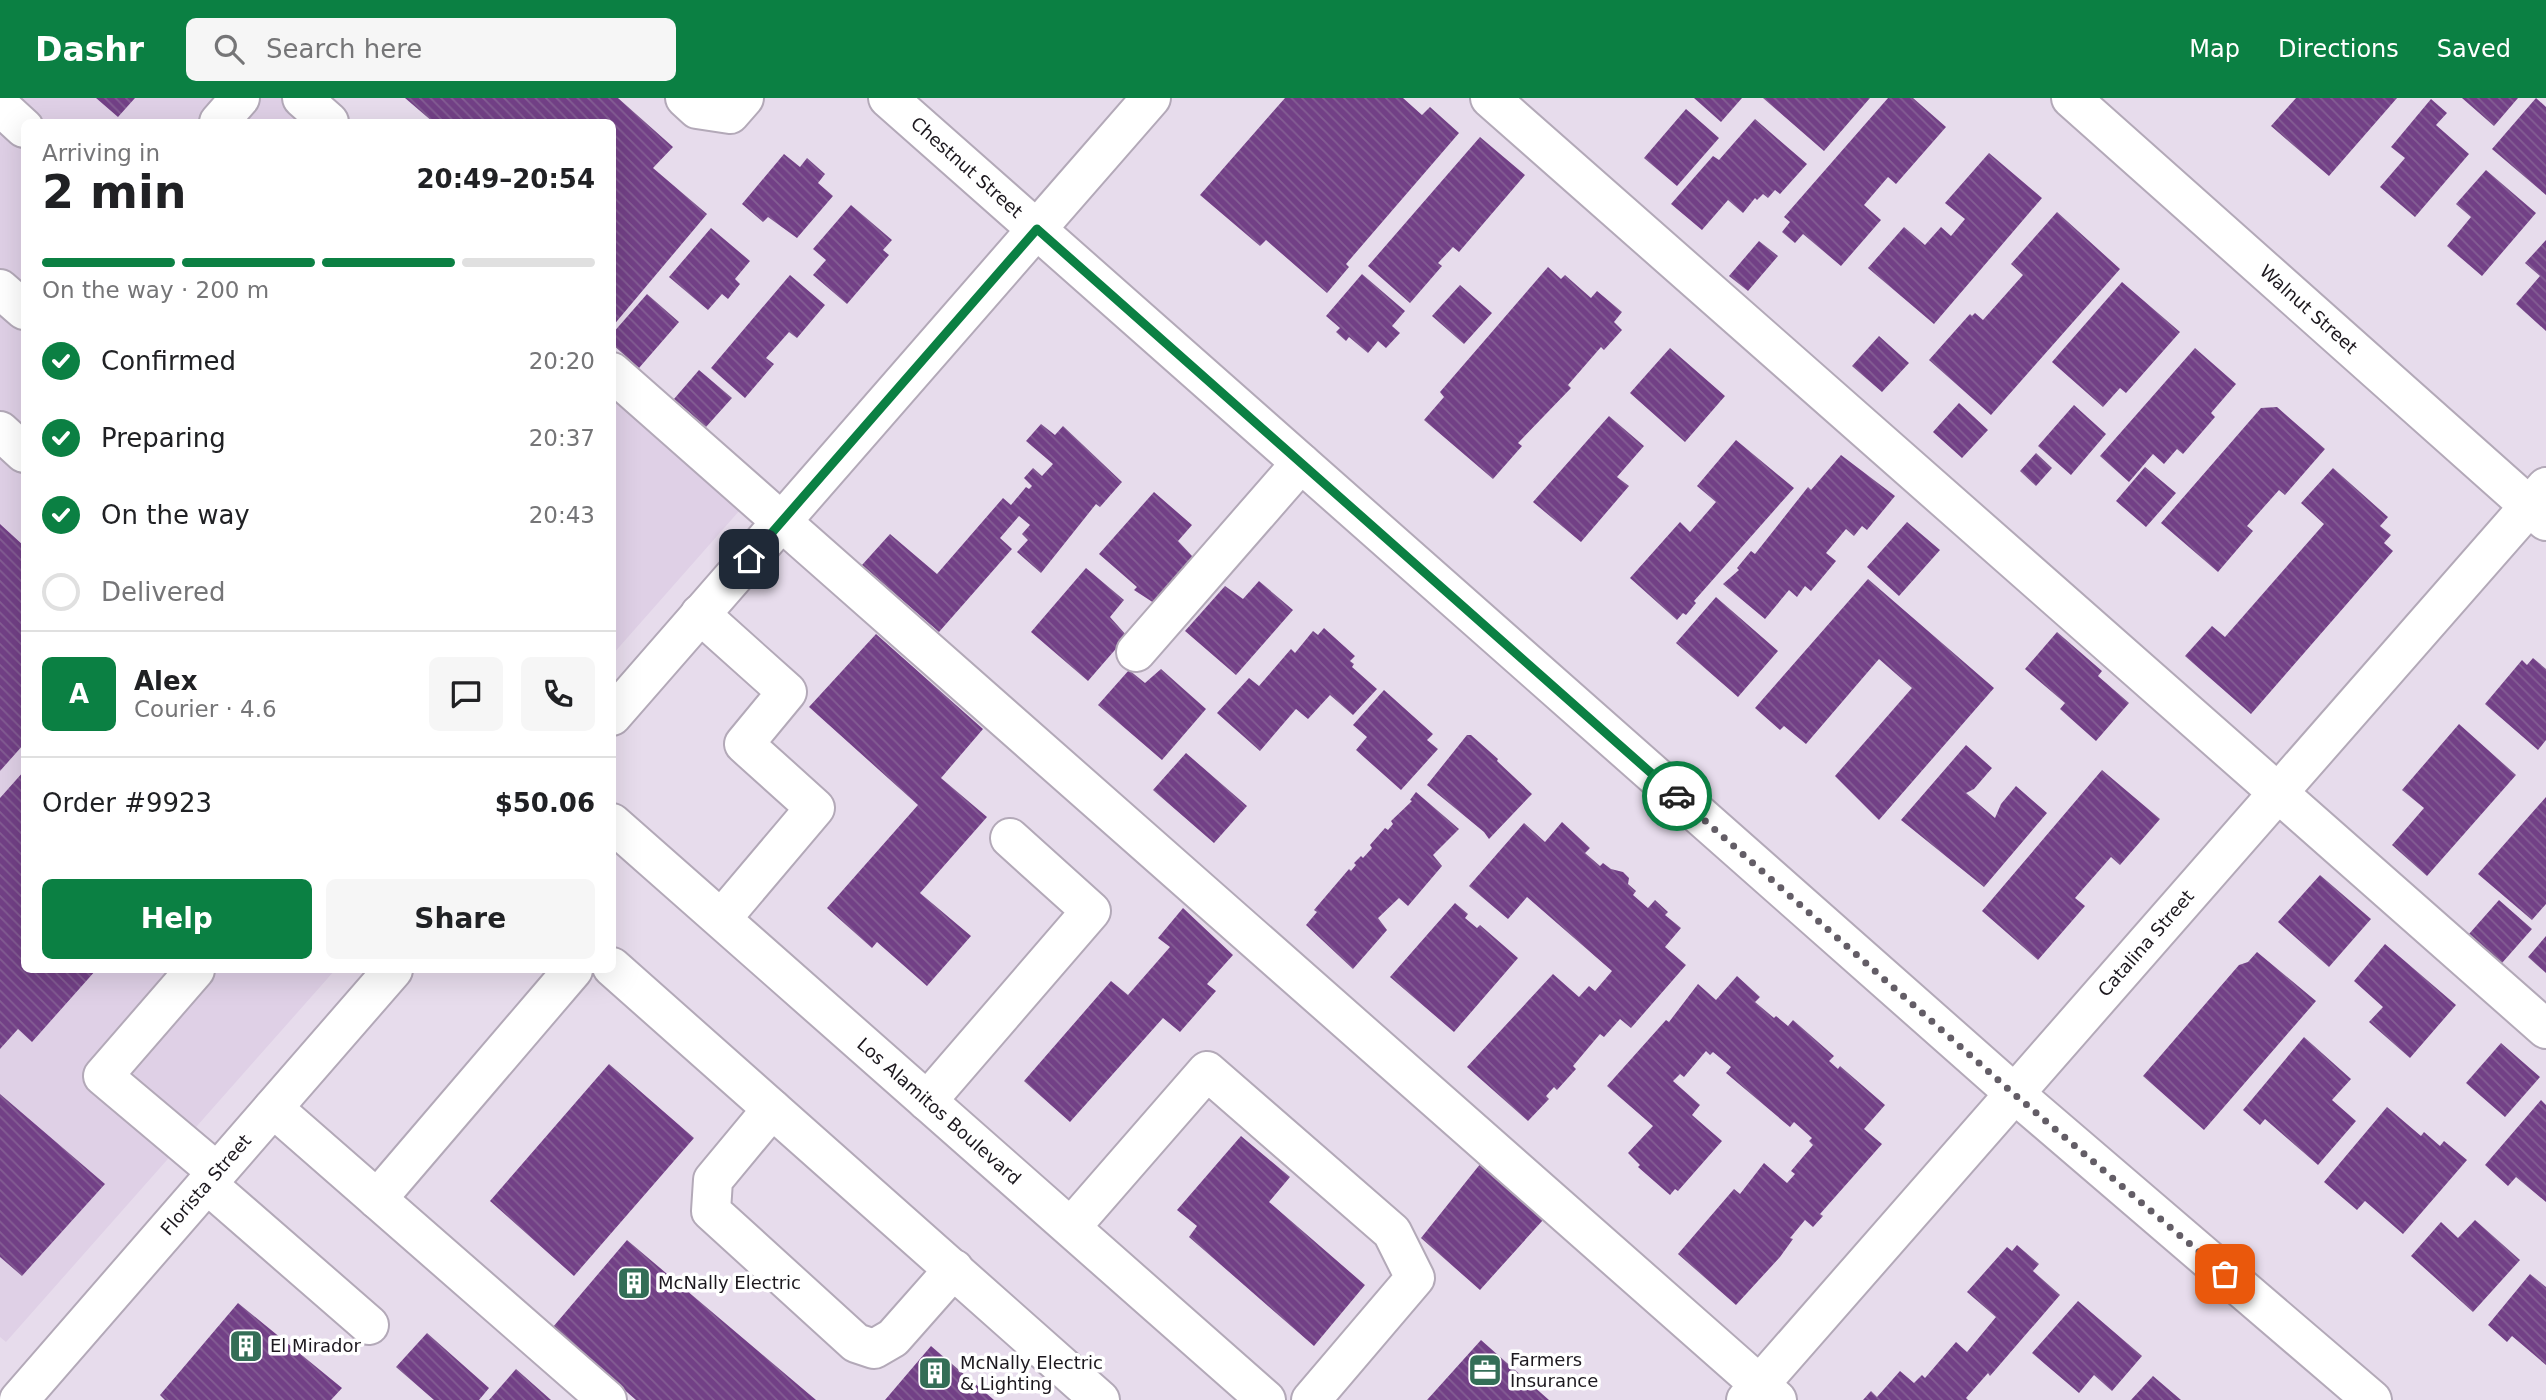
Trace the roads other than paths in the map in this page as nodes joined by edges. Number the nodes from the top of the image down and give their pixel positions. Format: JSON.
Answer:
{"nodes":[{"id":1,"x":240,"y":98,"type":"edge"},
{"id":2,"x":302,"y":98,"type":"edge"},
{"id":3,"x":685,"y":98,"type":"edge"},
{"id":4,"x":744,"y":98,"type":"edge"},
{"id":5,"x":888,"y":98,"type":"edge"},
{"id":6,"x":1151,"y":98,"type":"edge"},
{"id":7,"x":1490,"y":98,"type":"edge"},
{"id":8,"x":2071,"y":98,"type":"edge"},
{"id":9,"x":0,"y":106,"type":"edge"},
{"id":10,"x":222,"y":119,"type":"edge"},
{"id":11,"x":326,"y":119,"type":"edge"},
{"id":12,"x":21,"y":125,"type":"edge"},
{"id":13,"x":1037,"y":229,"type":"junction"},
{"id":14,"x":0,"y":289,"type":"edge"},
{"id":15,"x":21,"y":307,"type":"edge"},
{"id":16,"x":616,"y":376,"type":"edge"},
{"id":17,"x":0,"y":431,"type":"edge"},
{"id":18,"x":21,"y":450,"type":"edge"},
{"id":19,"x":1301,"y":463,"type":"junction"},
{"id":20,"x":2540,"y":505,"type":"edge"},
{"id":21,"x":782,"y":522,"type":"junction"},
{"id":22,"x":700,"y":614,"type":"junction"},
{"id":23,"x":1136,"y":652,"type":"dead end"},
{"id":24,"x":616,"y":711,"type":"edge"},
{"id":25,"x":2278,"y":793,"type":"junction"},
{"id":26,"x":616,"y":826,"type":"edge"},
{"id":27,"x":1010,"y":838,"type":"dead end"},
{"id":28,"x":722,"y":918,"type":"junction"},
{"id":29,"x":616,"y":971,"type":"edge"},
{"id":30,"x":192,"y":973,"type":"edge"},
{"id":31,"x":390,"y":973,"type":"edge"},
{"id":32,"x":570,"y":973,"type":"edge"},
{"id":33,"x":2546,"y":1029,"type":"edge"},
{"id":34,"x":2014,"y":1094,"type":"junction"},
{"id":35,"x":927,"y":1101,"type":"junction"},
{"id":36,"x":273,"y":1108,"type":"junction"},
{"id":37,"x":772,"y":1109,"type":"junction"},
{"id":38,"x":212,"y":1178,"type":"junction"},
{"id":39,"x":377,"y":1199,"type":"junction"},
{"id":40,"x":1071,"y":1227,"type":"junction"},
{"id":41,"x":954,"y":1269,"type":"junction"},
{"id":42,"x":369,"y":1325,"type":"dead end"},
{"id":43,"x":1761,"y":1395,"type":"edge"},
{"id":44,"x":1091,"y":1397,"type":"edge"},
{"id":45,"x":19,"y":1400,"type":"edge"},
{"id":46,"x":607,"y":1400,"type":"edge"},
{"id":47,"x":1266,"y":1400,"type":"edge"},
{"id":48,"x":1311,"y":1400,"type":"edge"},
{"id":49,"x":2372,"y":1400,"type":"edge"}],
"edges":[{"from":1,"to":10,"type":"street"},
{"from":2,"to":11,"type":"street"},
{"from":3,"to":4,"type":"street"},
{"from":5,"to":13,"type":"street","name":"Chestnut Street"},
{"from":6,"to":13,"type":"street"},
{"from":7,"to":25,"type":"street"},
{"from":8,"to":20,"type":"street","name":"Walnut Street"},
{"from":9,"to":12,"type":"street"},
{"from":13,"to":19,"type":"street","name":"Chestnut Street"},
{"from":13,"to":21,"type":"street"},
{"from":14,"to":15,"type":"street"},
{"from":16,"to":21,"type":"street"},
{"from":17,"to":18,"type":"street"},
{"from":19,"to":23,"type":"street"},
{"from":19,"to":34,"type":"street","name":"Chestnut Street"},
{"from":20,"to":25,"type":"street","name":"Catalina Street"},
{"from":21,"to":22,"type":"street"},
{"from":21,"to":43,"type":"street"},
{"from":22,"to":24,"type":"street"},
{"from":22,"to":28,"type":"street"},
{"from":25,"to":33,"type":"street"},
{"from":25,"to":34,"type":"street","name":"Catalina Street"},
{"from":26,"to":28,"type":"street","name":"Los Alamitos Boulevard"},
{"from":27,"to":35,"type":"street"},
{"from":28,"to":35,"type":"street","name":"Los Alamitos Boulevard"},
{"from":29,"to":37,"type":"street"},
{"from":30,"to":38,"type":"street"},
{"from":31,"to":36,"type":"street","name":"Florista Street"},
{"from":32,"to":39,"type":"street"},
{"from":34,"to":43,"type":"street","name":"Catalina Street"},
{"from":34,"to":49,"type":"street","name":"Chestnut Street"},
{"from":35,"to":40,"type":"street","name":"Los Alamitos Boulevard"},
{"from":36,"to":38,"type":"street","name":"Florista Street"},
{"from":36,"to":39,"type":"street"},
{"from":37,"to":41,"type":"street"},
{"from":37,"to":41,"type":"street"},
{"from":38,"to":42,"type":"street"},
{"from":38,"to":45,"type":"street","name":"Florista Street"},
{"from":39,"to":46,"type":"street"},
{"from":40,"to":47,"type":"street","name":"Los Alamitos Boulevard"},
{"from":40,"to":48,"type":"street"},
{"from":41,"to":44,"type":"street"}]}
